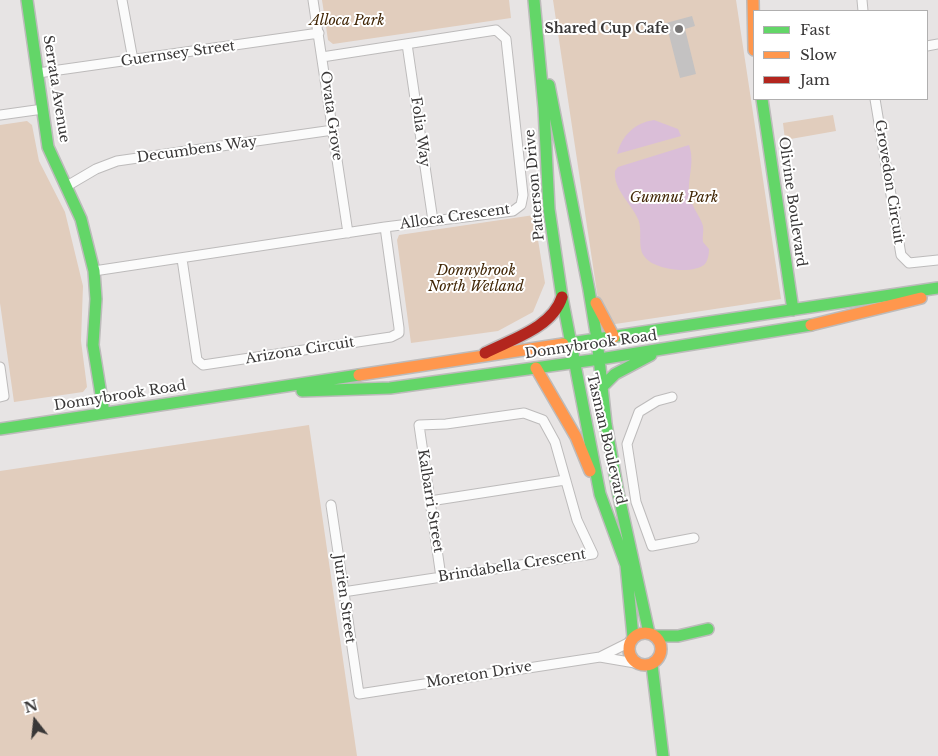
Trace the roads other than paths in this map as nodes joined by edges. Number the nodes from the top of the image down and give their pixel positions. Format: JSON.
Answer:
{"nodes":[{"id":1,"x":27,"y":0,"type":"edge"},
{"id":2,"x":122,"y":0,"type":"edge"},
{"id":3,"x":313,"y":0,"type":"edge"},
{"id":4,"x":534,"y":0,"type":"edge"},
{"id":5,"x":753,"y":0,"type":"edge"},
{"id":6,"x":537,"y":24,"type":"junction"},
{"id":7,"x":318,"y":33,"type":"junction"},
{"id":8,"x":753,"y":42,"type":"edge"},
{"id":9,"x":408,"y":44,"type":"junction"},
{"id":10,"x":322,"y":56,"type":"junction"},
{"id":11,"x":133,"y":60,"type":"junction"},
{"id":12,"x":38,"y":73,"type":"junction"},
{"id":13,"x":762,"y":100,"type":"edge"},
{"id":14,"x":875,"y":100,"type":"edge"},
{"id":15,"x":43,"y":109,"type":"junction"},
{"id":16,"x":0,"y":115,"type":"edge"},
{"id":17,"x":332,"y":130,"type":"junction"},
{"id":18,"x":67,"y":186,"type":"junction"},
{"id":19,"x":433,"y":221,"type":"junction"},
{"id":20,"x":385,"y":227,"type":"junction"},
{"id":21,"x":348,"y":233,"type":"junction"},
{"id":22,"x":182,"y":259,"type":"junction"},
{"id":23,"x":938,"y":260,"type":"edge"},
{"id":24,"x":94,"y":271,"type":"junction"},
{"id":25,"x":938,"y":288,"type":"edge"},
{"id":26,"x":589,"y":290,"type":"junction"},
{"id":27,"x":938,"y":294,"type":"edge"},
{"id":28,"x":562,"y":297,"type":"junction"},
{"id":29,"x":793,"y":310,"type":"junction"},
{"id":30,"x":614,"y":337,"type":"junction"},
{"id":31,"x":597,"y":339,"type":"junction"},
{"id":32,"x":570,"y":344,"type":"junction"},
{"id":33,"x":668,"y":348,"type":"junction"},
{"id":34,"x":474,"y":358,"type":"junction"},
{"id":35,"x":600,"y":359,"type":"junction"},
{"id":36,"x":574,"y":363,"type":"junction"},
{"id":37,"x":0,"y":367,"type":"edge"},
{"id":38,"x":536,"y":368,"type":"junction"},
{"id":39,"x":602,"y":387,"type":"junction"},
{"id":40,"x":244,"y":392,"type":"junction"},
{"id":41,"x":0,"y":397,"type":"edge"},
{"id":42,"x":672,"y":397,"type":"dead end"},
{"id":43,"x":104,"y":413,"type":"junction"},
{"id":44,"x":419,"y":425,"type":"joint"},
{"id":45,"x":0,"y":429,"type":"edge"},
{"id":46,"x":565,"y":480,"type":"junction"},
{"id":47,"x":600,"y":494,"type":"junction"},
{"id":48,"x":430,"y":501,"type":"junction"},
{"id":49,"x":331,"y":505,"type":"dead end"},
{"id":50,"x":694,"y":538,"type":"dead end"},
{"id":51,"x":441,"y":577,"type":"junction"},
{"id":52,"x":343,"y":592,"type":"junction"},
{"id":53,"x":708,"y":629,"type":"dead end"},
{"id":54,"x":652,"y":635,"type":"junction"},
{"id":55,"x":678,"y":636,"type":"junction"},
{"id":56,"x":631,"y":640,"type":"junction"},
{"id":57,"x":661,"y":651,"type":"junction"},
{"id":58,"x":600,"y":657,"type":"junction"},
{"id":59,"x":635,"y":663,"type":"junction"},
{"id":60,"x":652,"y":665,"type":"junction"},
{"id":61,"x":359,"y":694,"type":"joint"},
{"id":62,"x":663,"y":756,"type":"edge"}],
"edges":[{"from":1,"to":12,"type":"street","name":"Serrata Avenue"},
{"from":2,"to":11,"type":"street"},
{"from":3,"to":7,"type":"street","name":"Ovata Grove"},
{"from":4,"to":6,"type":"street","name":"Patterson Drive"},
{"from":5,"to":8,"type":"street"},
{"from":6,"to":26,"type":"street","name":"Patterson Drive"},
{"from":6,"to":28,"type":"street","name":"Patterson Drive"},
{"from":7,"to":10,"type":"street","name":"Ovata Grove"},
{"from":7,"to":11,"type":"street","name":"Guernsey Street"},
{"from":9,"to":10,"type":"street","name":"Alloca Crescent"},
{"from":9,"to":19,"type":"street","name":"Folia Way"},
{"from":9,"to":19,"type":"street","name":"Alloca Crescent"},
{"from":10,"to":17,"type":"street","name":"Ovata Grove"},
{"from":11,"to":12,"type":"street","name":"Guernsey Street"},
{"from":12,"to":15,"type":"street","name":"Serrata Avenue"},
{"from":13,"to":29,"type":"street","name":"Olivine Boulevard"},
{"from":14,"to":23,"type":"street","name":"Grovedon Circuit"},
{"from":15,"to":16,"type":"street"},
{"from":15,"to":18,"type":"street","name":"Serrata Avenue"},
{"from":17,"to":18,"type":"street","name":"Decumbens Way"},
{"from":17,"to":21,"type":"street","name":"Ovata Grove"},
{"from":18,"to":24,"type":"street","name":"Serrata Avenue"},
{"from":19,"to":20,"type":"street","name":"Alloca Crescent"},
{"from":20,"to":21,"type":"street","name":"Alloca Crescent"},
{"from":20,"to":22,"type":"street","name":"Arizona Circuit"},
{"from":21,"to":22,"type":"street","name":"Alloca Crescent"},
{"from":22,"to":24,"type":"street","name":"Alloca Crescent"},
{"from":24,"to":43,"type":"street","name":"Serrata Avenue"},
{"from":25,"to":29,"type":"street","name":"Donnybrook Road"},
{"from":26,"to":30,"type":"street"},
{"from":26,"to":31,"type":"street","name":"Patterson Drive"},
{"from":27,"to":33,"type":"street","name":"Donnybrook Road"},
{"from":28,"to":32,"type":"street","name":"Patterson Drive"},
{"from":28,"to":34,"type":"street"},
{"from":29,"to":30,"type":"street","name":"Donnybrook Road"},
{"from":30,"to":31,"type":"street","name":"Donnybrook Road"},
{"from":31,"to":32,"type":"street","name":"Donnybrook Road"},
{"from":31,"to":35,"type":"street","name":"Tasman Boulevard"},
{"from":32,"to":34,"type":"street","name":"Donnybrook Road"},
{"from":32,"to":36,"type":"street","name":"Tasman Boulevard"},
{"from":33,"to":35,"type":"street","name":"Donnybrook Road"},
{"from":33,"to":39,"type":"street"},
{"from":34,"to":40,"type":"street","name":"Donnybrook Road"},
{"from":35,"to":36,"type":"street","name":"Donnybrook Road"},
{"from":35,"to":39,"type":"street","name":"Tasman Boulevard"},
{"from":36,"to":38,"type":"street","name":"Donnybrook Road"},
{"from":36,"to":47,"type":"street","name":"Tasman Boulevard"},
{"from":37,"to":41,"type":"street"},
{"from":38,"to":40,"type":"street","name":"Donnybrook Road"},
{"from":38,"to":47,"type":"street"},
{"from":39,"to":54,"type":"street","name":"Tasman Boulevard"},
{"from":40,"to":43,"type":"street","name":"Donnybrook Road"},
{"from":42,"to":50,"type":"street"},
{"from":43,"to":45,"type":"street","name":"Donnybrook Road"},
{"from":44,"to":46,"type":"street","name":"Brindabella Crescent"},
{"from":44,"to":48,"type":"street","name":"Kalbarri Street"},
{"from":46,"to":48,"type":"street"},
{"from":46,"to":51,"type":"street","name":"Brindabella Crescent"},
{"from":47,"to":56,"type":"street","name":"Tasman Boulevard"},
{"from":48,"to":51,"type":"street","name":"Kalbarri Street"},
{"from":49,"to":52,"type":"street","name":"Jurien Street"},
{"from":51,"to":52,"type":"street","name":"Brindabella Crescent"},
{"from":52,"to":61,"type":"street","name":"Jurien Street"},
{"from":53,"to":55,"type":"street"},
{"from":54,"to":55,"type":"street"},
{"from":54,"to":56,"type":"street"},
{"from":54,"to":57,"type":"street"},
{"from":55,"to":57,"type":"street"},
{"from":56,"to":58,"type":"street","name":"Moreton Drive"},
{"from":56,"to":59,"type":"street"},
{"from":57,"to":60,"type":"street"},
{"from":58,"to":59,"type":"street","name":"Moreton Drive"},
{"from":58,"to":61,"type":"street","name":"Moreton Drive"},
{"from":59,"to":60,"type":"street"},
{"from":60,"to":62,"type":"street"}]}
